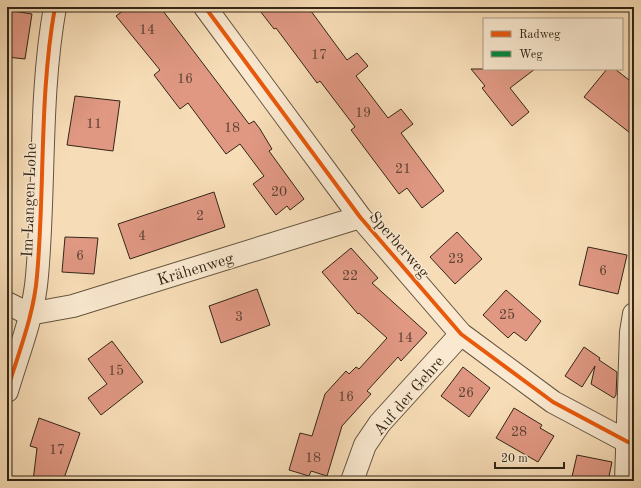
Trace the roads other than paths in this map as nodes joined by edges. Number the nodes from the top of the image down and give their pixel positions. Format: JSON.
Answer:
{"nodes":[{"id":1,"x":55,"y":7,"type":"edge"},
{"id":2,"x":205,"y":7,"type":"edge"},
{"id":3,"x":360,"y":217,"type":"junction"},
{"id":4,"x":7,"y":303,"type":"edge"},
{"id":5,"x":29,"y":314,"type":"junction"},
{"id":6,"x":634,"y":314,"type":"edge"},
{"id":7,"x":461,"y":334,"type":"junction"},
{"id":8,"x":7,"y":391,"type":"edge"},
{"id":9,"x":628,"y":442,"type":"junction"},
{"id":10,"x":352,"y":481,"type":"edge"},
{"id":11,"x":626,"y":481,"type":"edge"}],
"edges":[{"from":1,"to":5,"type":"street","name":"Im Langen Lohe"},
{"from":2,"to":3,"type":"street","name":"Sperberweg"},
{"from":3,"to":5,"type":"street","name":"Krähenweg"},
{"from":3,"to":7,"type":"street","name":"Sperberweg"},
{"from":4,"to":5,"type":"street"},
{"from":5,"to":8,"type":"street","name":"Im Langen Lohe"},
{"from":6,"to":9,"type":"street"},
{"from":7,"to":9,"type":"street","name":"Sperberweg"},
{"from":7,"to":10,"type":"street","name":"Auf der Gehre"},
{"from":9,"to":11,"type":"street"}]}
